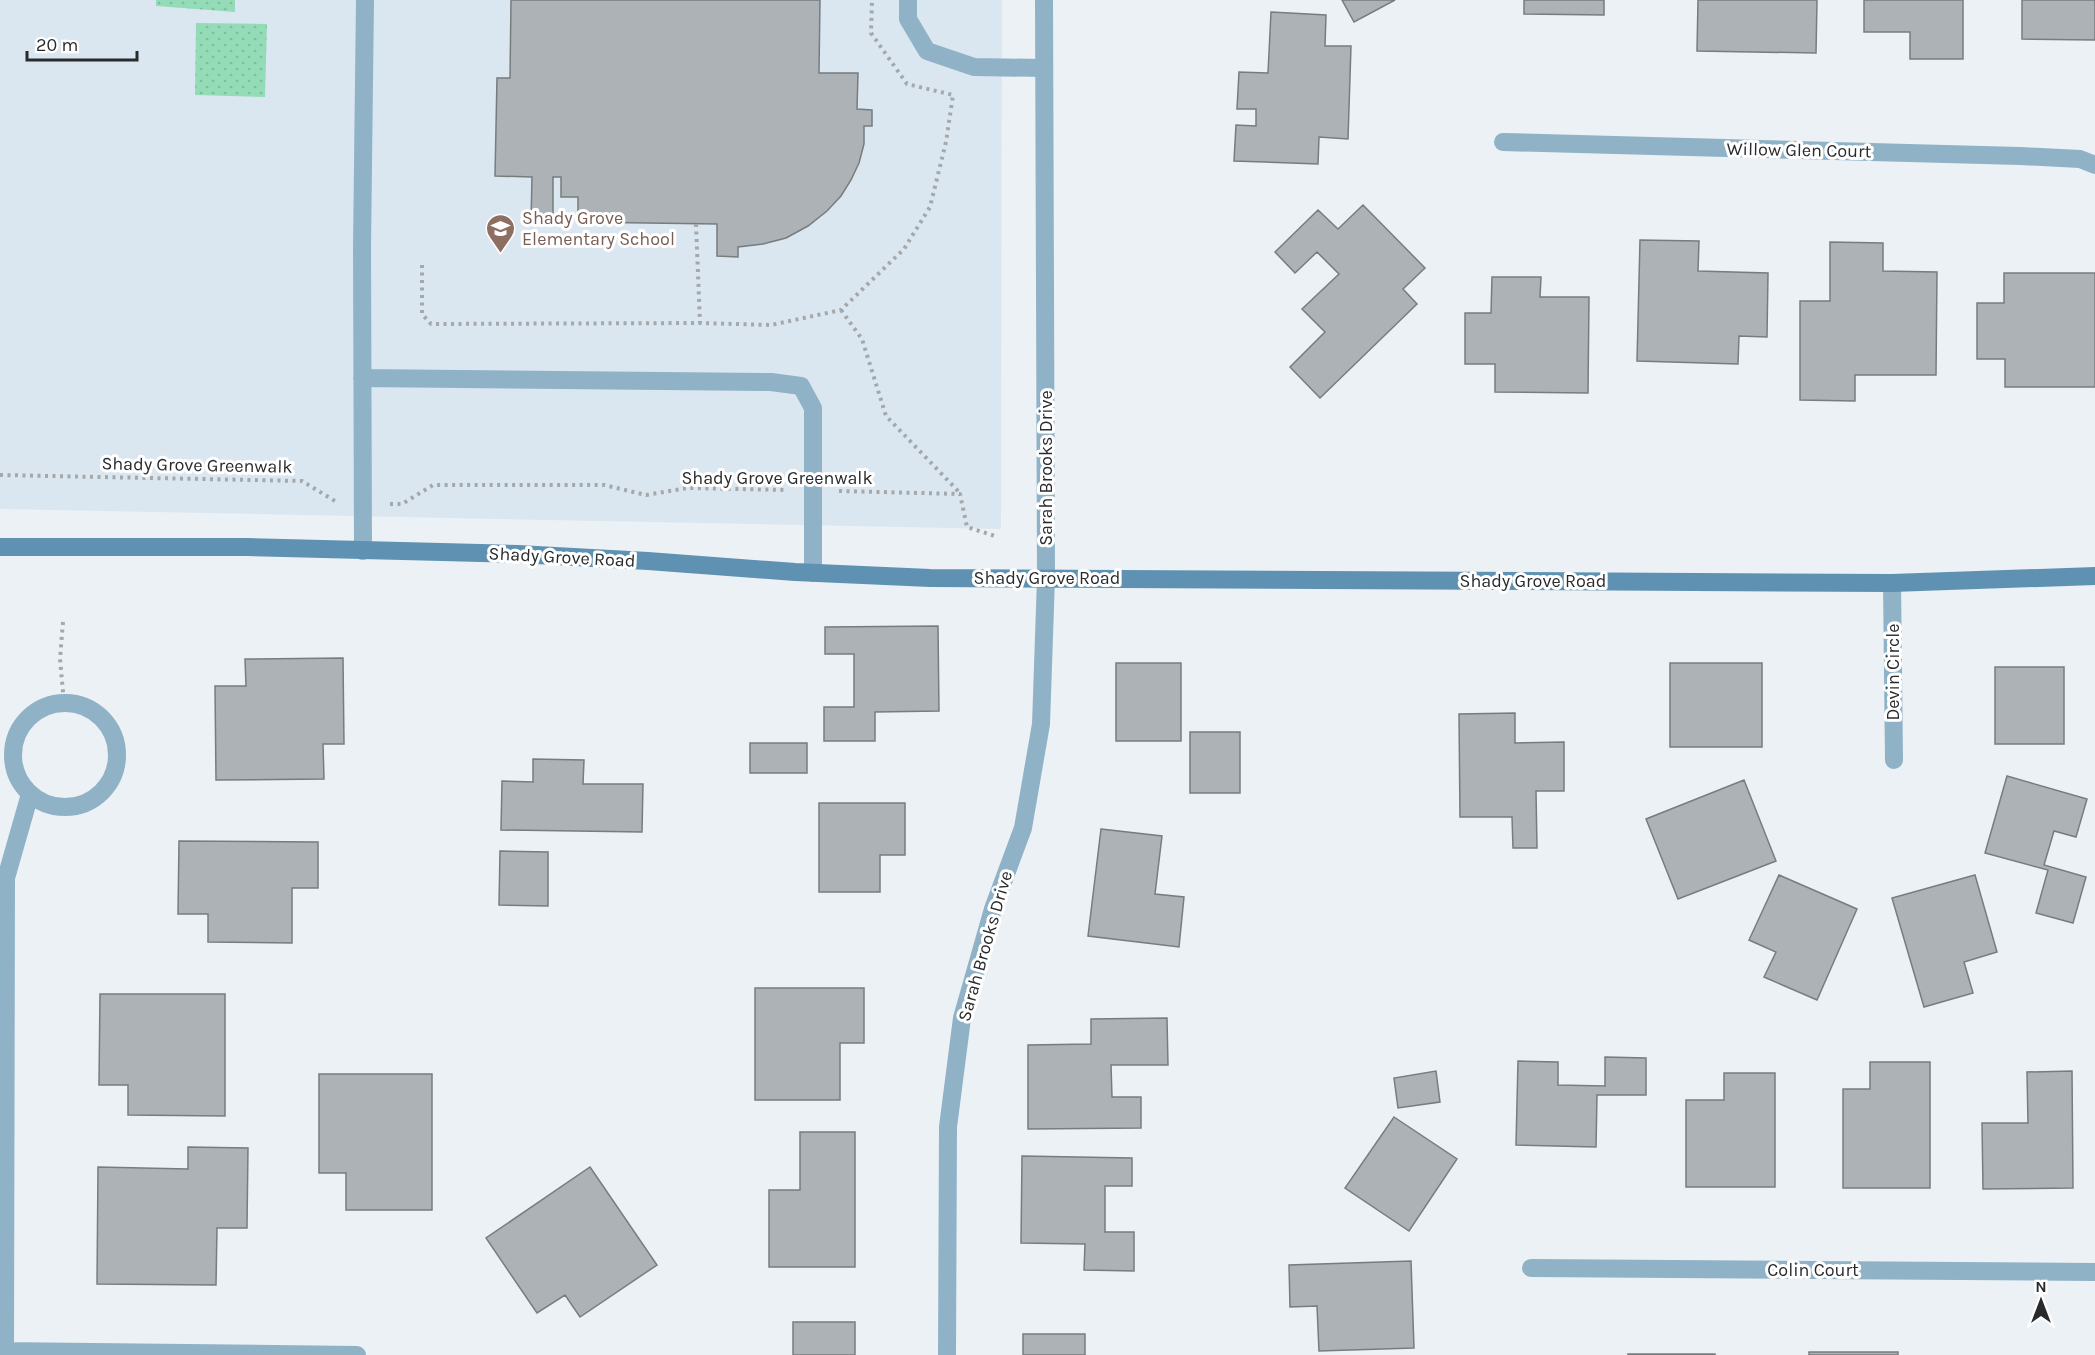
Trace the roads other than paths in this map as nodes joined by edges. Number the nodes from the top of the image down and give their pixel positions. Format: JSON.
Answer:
{"nodes":[{"id":1,"x":365,"y":0,"type":"edge"},
{"id":2,"x":908,"y":0,"type":"edge"},
{"id":3,"x":1044,"y":0,"type":"edge"},
{"id":4,"x":1044,"y":68,"type":"junction"},
{"id":5,"x":1503,"y":142,"type":"dead end"},
{"id":6,"x":2095,"y":165,"type":"edge"},
{"id":7,"x":362,"y":378,"type":"junction"},
{"id":8,"x":0,"y":547,"type":"edge"},
{"id":9,"x":363,"y":551,"type":"junction"},
{"id":10,"x":813,"y":573,"type":"junction"},
{"id":11,"x":2095,"y":576,"type":"edge"},
{"id":12,"x":1046,"y":578,"type":"junction"},
{"id":13,"x":1892,"y":583,"type":"junction"},
{"id":14,"x":1894,"y":760,"type":"dead end"},
{"id":15,"x":30,"y":794,"type":"junction"},
{"id":16,"x":1531,"y":1268,"type":"dead end"},
{"id":17,"x":2095,"y":1272,"type":"edge"},
{"id":18,"x":2,"y":1351,"type":"edge"},
{"id":19,"x":357,"y":1355,"type":"edge"},
{"id":20,"x":947,"y":1355,"type":"edge"}],
"edges":[{"from":1,"to":7,"type":"street"},
{"from":2,"to":4,"type":"street"},
{"from":3,"to":4,"type":"street","name":"Sarah Brooks Drive"},
{"from":4,"to":12,"type":"street","name":"Sarah Brooks Drive"},
{"from":5,"to":6,"type":"street","name":"Willow Glen Court"},
{"from":7,"to":9,"type":"street"},
{"from":7,"to":10,"type":"street"},
{"from":8,"to":9,"type":"main road","name":"Shady Grove Road"},
{"from":9,"to":10,"type":"main road","name":"Shady Grove Road"},
{"from":10,"to":12,"type":"main road","name":"Shady Grove Road"},
{"from":11,"to":13,"type":"main road","name":"Shady Grove Road"},
{"from":12,"to":13,"type":"main road","name":"Shady Grove Road"},
{"from":12,"to":20,"type":"street","name":"Sarah Brooks Drive"},
{"from":13,"to":14,"type":"street","name":"Devin Circle"},
{"from":15,"to":15,"type":"street"},
{"from":15,"to":18,"type":"street"},
{"from":16,"to":17,"type":"street","name":"Colin Court"},
{"from":18,"to":19,"type":"street"}]}
